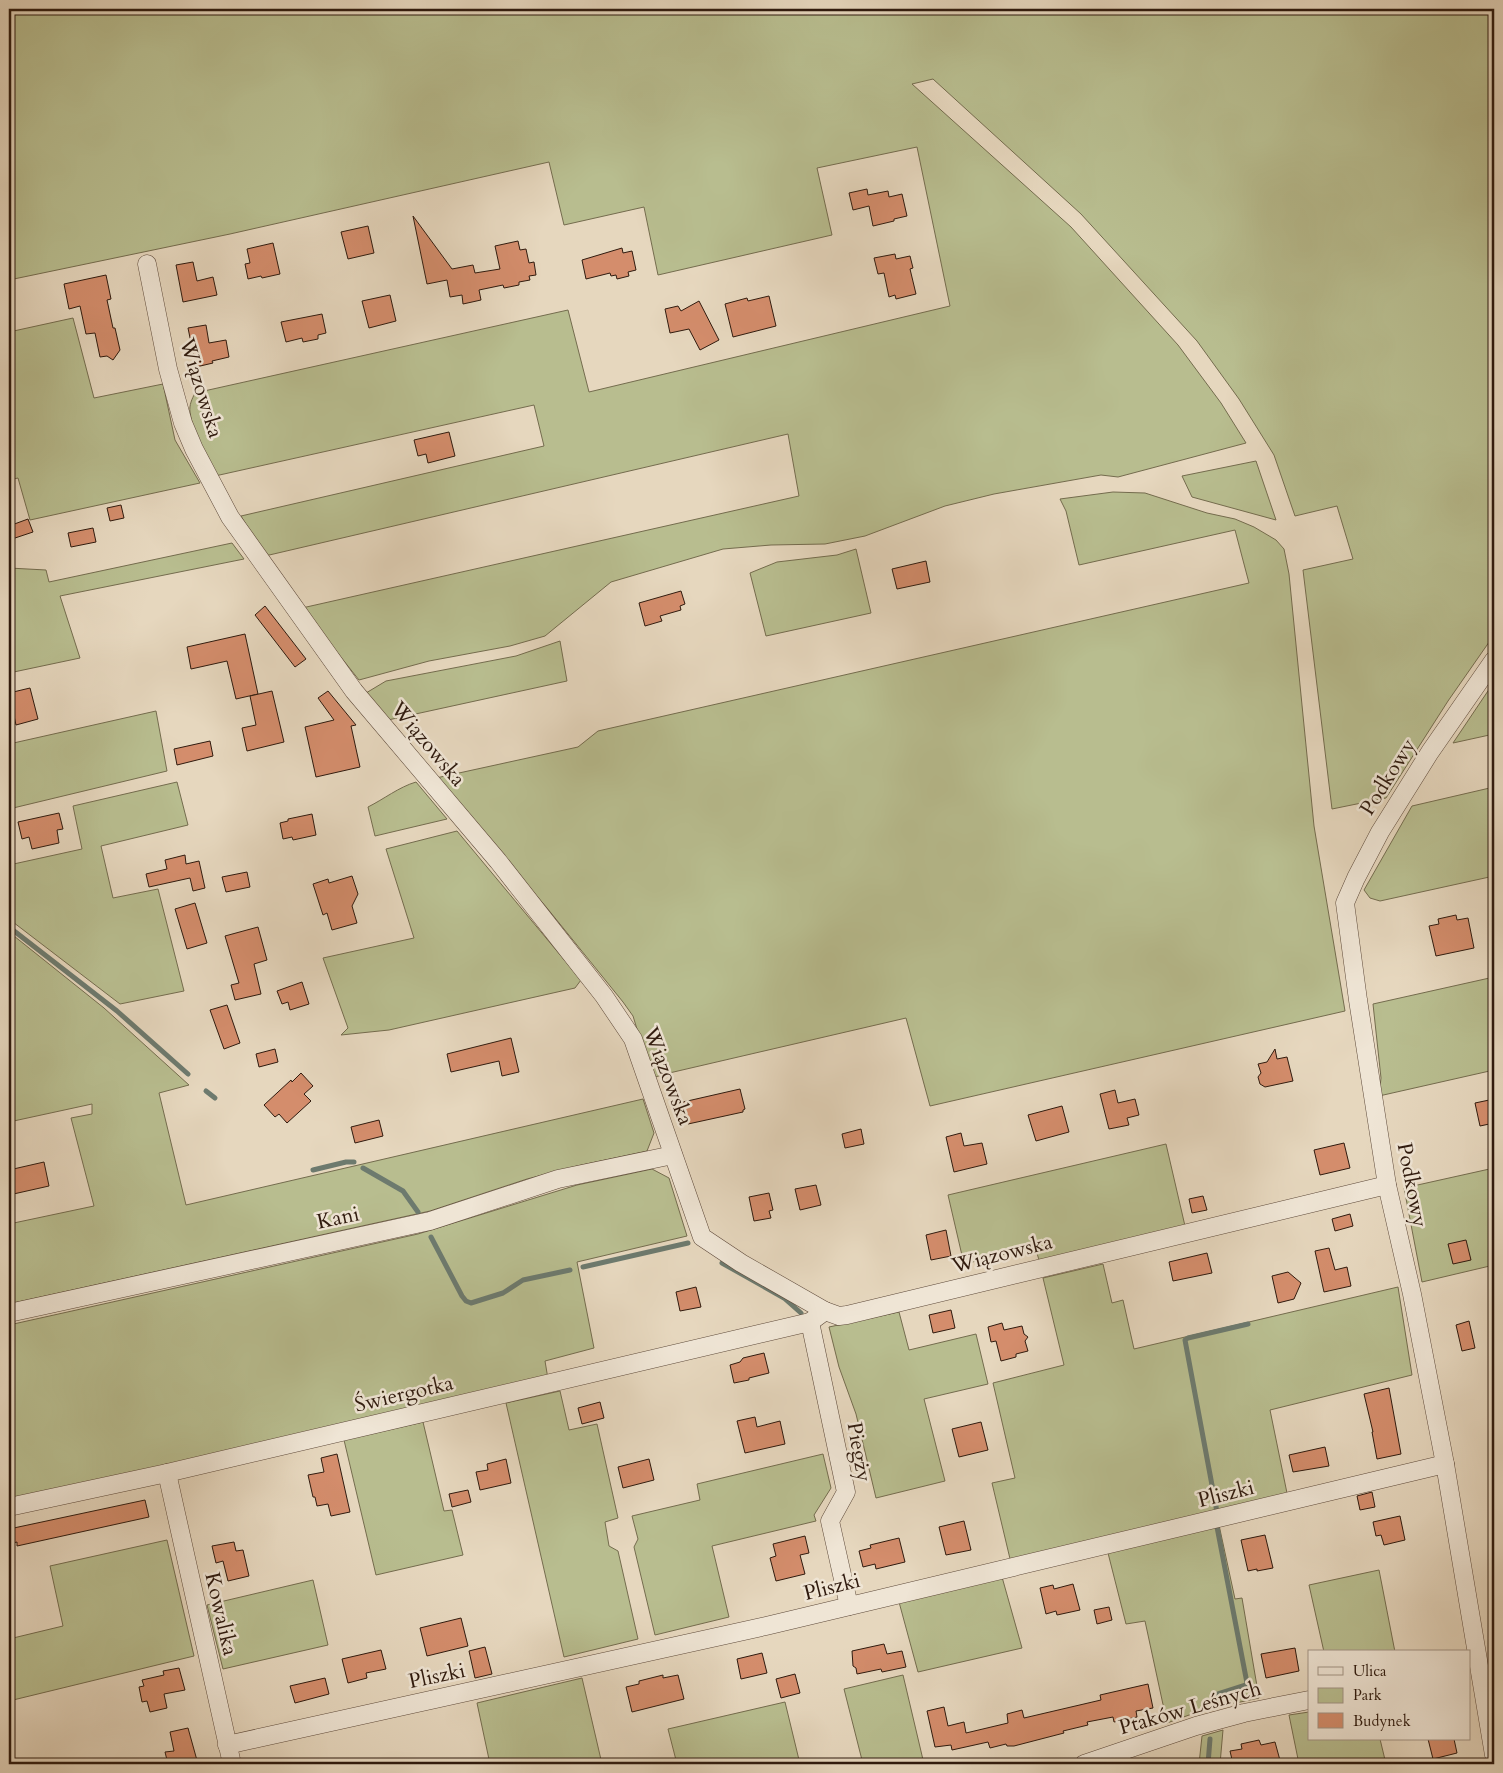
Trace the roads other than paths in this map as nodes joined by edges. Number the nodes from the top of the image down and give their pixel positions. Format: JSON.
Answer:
{"nodes":[{"id":1,"x":147,"y":264,"type":"dead end"},
{"id":2,"x":1494,"y":660,"type":"edge"},
{"id":3,"x":673,"y":1155,"type":"junction"},
{"id":4,"x":1387,"y":1184,"type":"junction"},
{"id":5,"x":826,"y":1311,"type":"junction"},
{"id":6,"x":9,"y":1313,"type":"edge"},
{"id":7,"x":810,"y":1322,"type":"junction"},
{"id":8,"x":1445,"y":1464,"type":"junction"},
{"id":9,"x":167,"y":1474,"type":"junction"},
{"id":10,"x":9,"y":1507,"type":"edge"},
{"id":11,"x":849,"y":1606,"type":"junction"},
{"id":12,"x":1475,"y":1673,"type":"edge"},
{"id":13,"x":1308,"y":1700,"type":"edge"},
{"id":14,"x":227,"y":1745,"type":"junction"},
{"id":15,"x":1494,"y":1755,"type":"edge"},
{"id":16,"x":232,"y":1764,"type":"edge"},
{"id":17,"x":1084,"y":1764,"type":"edge"}],
"edges":[{"from":1,"to":3,"type":"street","name":"Wiązowska"},
{"from":2,"to":4,"type":"street","name":"Podkowy"},
{"from":3,"to":5,"type":"street","name":"Wiązowska"},
{"from":3,"to":6,"type":"street","name":"Kani"},
{"from":4,"to":5,"type":"street","name":"Wiązowska"},
{"from":4,"to":8,"type":"street","name":"Podkowy"},
{"from":5,"to":7,"type":"street"},
{"from":7,"to":9,"type":"street","name":"Świergotka"},
{"from":7,"to":11,"type":"street","name":"Piegży"},
{"from":8,"to":11,"type":"street","name":"Pliszki"},
{"from":8,"to":12,"type":"street","name":"Podkowy"},
{"from":9,"to":10,"type":"street","name":"Świergotka"},
{"from":9,"to":14,"type":"street","name":"Kowalika"},
{"from":11,"to":14,"type":"street","name":"Pliszki"},
{"from":12,"to":15,"type":"street","name":"Podkowy"},
{"from":13,"to":17,"type":"street","name":"Ptaków Leśnych"},
{"from":14,"to":16,"type":"street","name":"Kowalika"}]}
